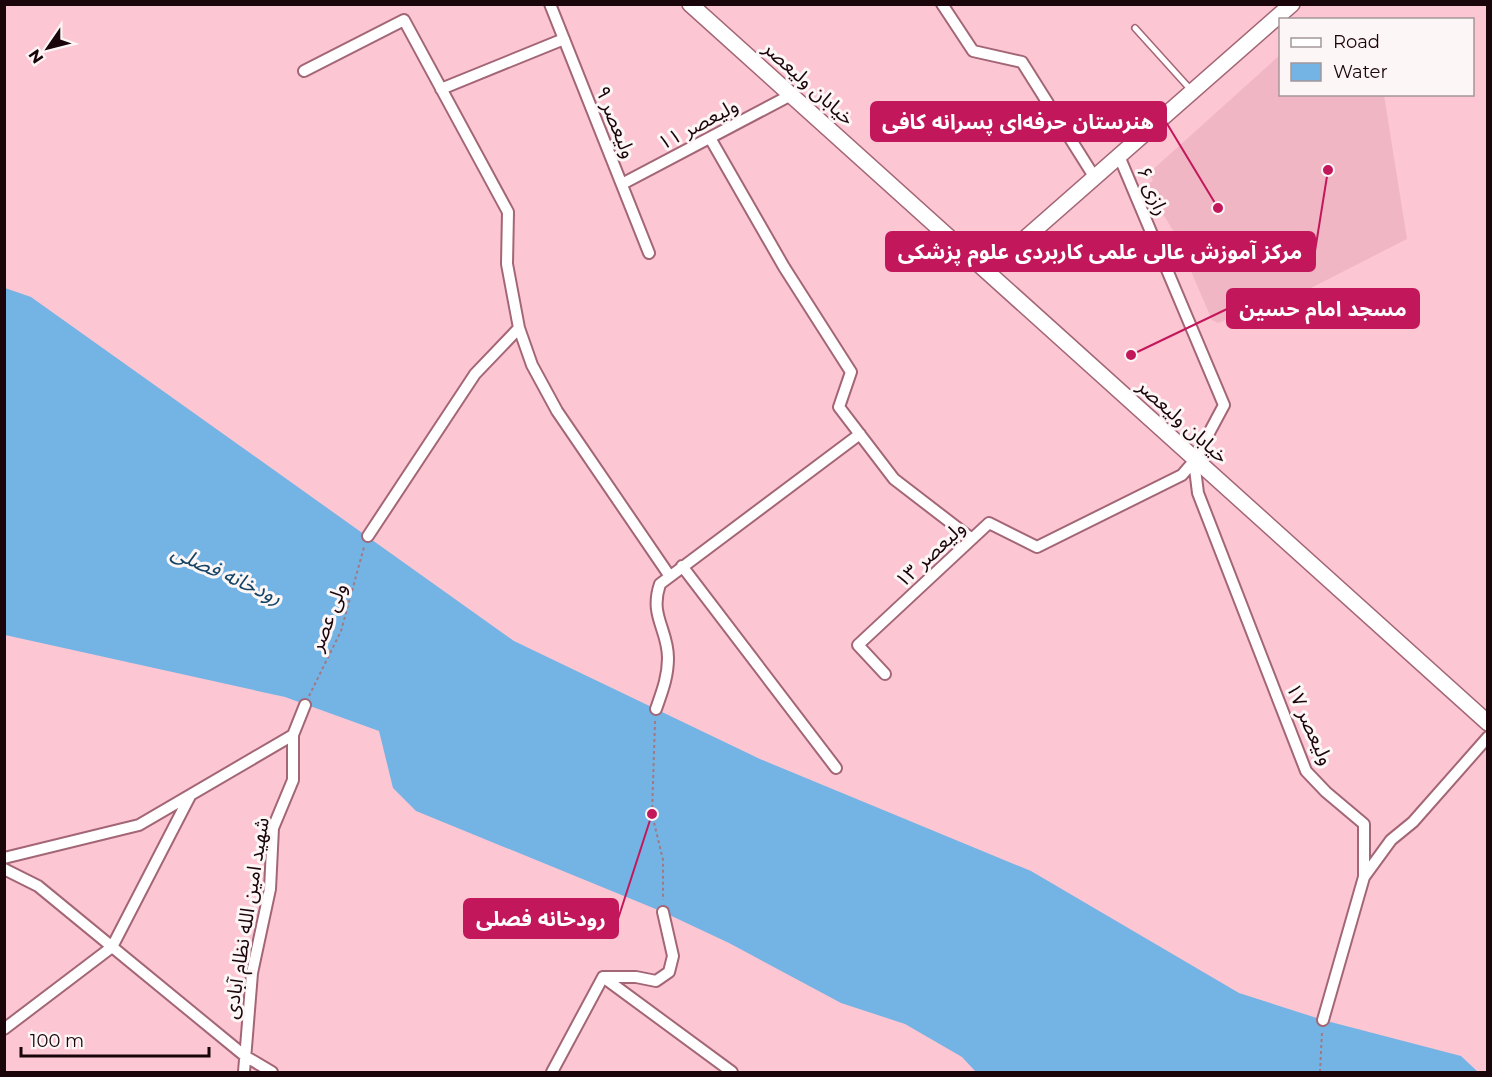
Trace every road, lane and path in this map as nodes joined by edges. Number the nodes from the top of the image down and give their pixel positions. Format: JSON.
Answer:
{"nodes":[{"id":1,"x":550,"y":4,"type":"edge"},
{"id":2,"x":690,"y":4,"type":"edge"},
{"id":3,"x":942,"y":4,"type":"edge"},
{"id":4,"x":1292,"y":4,"type":"edge"},
{"id":5,"x":1135,"y":28,"type":"dead end"},
{"id":6,"x":564,"y":39,"type":"junction"},
{"id":7,"x":304,"y":71,"type":"dead end"},
{"id":8,"x":441,"y":89,"type":"junction"},
{"id":9,"x":1193,"y":92,"type":"junction"},
{"id":10,"x":791,"y":95,"type":"junction"},
{"id":11,"x":710,"y":138,"type":"junction"},
{"id":12,"x":1119,"y":156,"type":"junction"},
{"id":13,"x":1095,"y":178,"type":"junction"},
{"id":14,"x":622,"y":184,"type":"junction"},
{"id":15,"x":650,"y":253,"type":"dead end"},
{"id":16,"x":988,"y":271,"type":"junction"},
{"id":17,"x":519,"y":328,"type":"junction"},
{"id":18,"x":860,"y":434,"type":"junction"},
{"id":19,"x":1194,"y":460,"type":"junction"},
{"id":20,"x":368,"y":536,"type":"joint"},
{"id":21,"x":972,"y":539,"type":"junction"},
{"id":22,"x":682,"y":566,"type":"junction"},
{"id":23,"x":669,"y":575,"type":"junction"},
{"id":24,"x":885,"y":674,"type":"dead end"},
{"id":25,"x":306,"y":705,"type":"joint"},
{"id":26,"x":656,"y":709,"type":"joint"},
{"id":27,"x":1488,"y":723,"type":"edge"},
{"id":28,"x":293,"y":735,"type":"junction"},
{"id":29,"x":1488,"y":737,"type":"edge"},
{"id":30,"x":836,"y":768,"type":"dead end"},
{"id":31,"x":190,"y":796,"type":"junction"},
{"id":32,"x":4,"y":858,"type":"edge"},
{"id":33,"x":4,"y":869,"type":"edge"},
{"id":34,"x":1364,"y":877,"type":"junction"},
{"id":35,"x":663,"y":912,"type":"joint"},
{"id":36,"x":112,"y":946,"type":"junction"},
{"id":37,"x":603,"y":977,"type":"junction"},
{"id":38,"x":1323,"y":1020,"type":"joint"},
{"id":39,"x":4,"y":1029,"type":"edge"},
{"id":40,"x":245,"y":1056,"type":"junction"},
{"id":41,"x":555,"y":1071,"type":"edge"},
{"id":42,"x":244,"y":1072,"type":"edge"},
{"id":43,"x":272,"y":1072,"type":"edge"},
{"id":44,"x":732,"y":1072,"type":"edge"},
{"id":45,"x":1320,"y":1072,"type":"edge"}],
"edges":[{"from":1,"to":6,"type":"street","name":"ولیعصر ۹"},
{"from":2,"to":10,"type":"main road","name":"خیابان ولیعصر"},
{"from":3,"to":13,"type":"street"},
{"from":4,"to":9,"type":"main road"},
{"from":5,"to":9,"type":"lane"},
{"from":6,"to":8,"type":"street"},
{"from":6,"to":14,"type":"street","name":"ولیعصر ۹"},
{"from":7,"to":8,"type":"street"},
{"from":8,"to":17,"type":"street"},
{"from":9,"to":12,"type":"main road"},
{"from":10,"to":11,"type":"street","name":"ولیعصر ۱۱"},
{"from":10,"to":16,"type":"main road","name":"خیابان ولیعصر"},
{"from":11,"to":14,"type":"street","name":"ولیعصر ۱۱"},
{"from":11,"to":18,"type":"street"},
{"from":12,"to":13,"type":"main road"},
{"from":12,"to":19,"type":"street","name":"رازی ۶"},
{"from":13,"to":16,"type":"main road"},
{"from":14,"to":15,"type":"street","name":"ولیعصر ۹"},
{"from":16,"to":19,"type":"main road","name":"خیابان ولیعصر"},
{"from":17,"to":20,"type":"street"},
{"from":17,"to":23,"type":"street"},
{"from":18,"to":21,"type":"street"},
{"from":18,"to":22,"type":"street"},
{"from":19,"to":21,"type":"street","name":"ولیعصر ۱۳"},
{"from":19,"to":27,"type":"main road","name":"خیابان ولیعصر"},
{"from":19,"to":34,"type":"street","name":"ولیعصر ۱۷"},
{"from":20,"to":25,"type":"path","name":"ولی عصر"},
{"from":21,"to":24,"type":"street","name":"ولیعصر ۱۳"},
{"from":22,"to":23,"type":"street"},
{"from":22,"to":30,"type":"street"},
{"from":23,"to":26,"type":"street"},
{"from":25,"to":28,"type":"street"},
{"from":26,"to":35,"type":"path"},
{"from":28,"to":31,"type":"street"},
{"from":28,"to":40,"type":"street","name":"شهید امین الله نظام آبادی"},
{"from":29,"to":34,"type":"street"},
{"from":31,"to":32,"type":"street"},
{"from":31,"to":36,"type":"street"},
{"from":33,"to":36,"type":"street"},
{"from":34,"to":38,"type":"street"},
{"from":35,"to":37,"type":"street"},
{"from":36,"to":39,"type":"street"},
{"from":36,"to":40,"type":"street"},
{"from":37,"to":41,"type":"street"},
{"from":37,"to":44,"type":"street"},
{"from":38,"to":45,"type":"path"},
{"from":40,"to":42,"type":"street","name":"شهید امین الله نظام آبادی"},
{"from":40,"to":43,"type":"street"}]}
